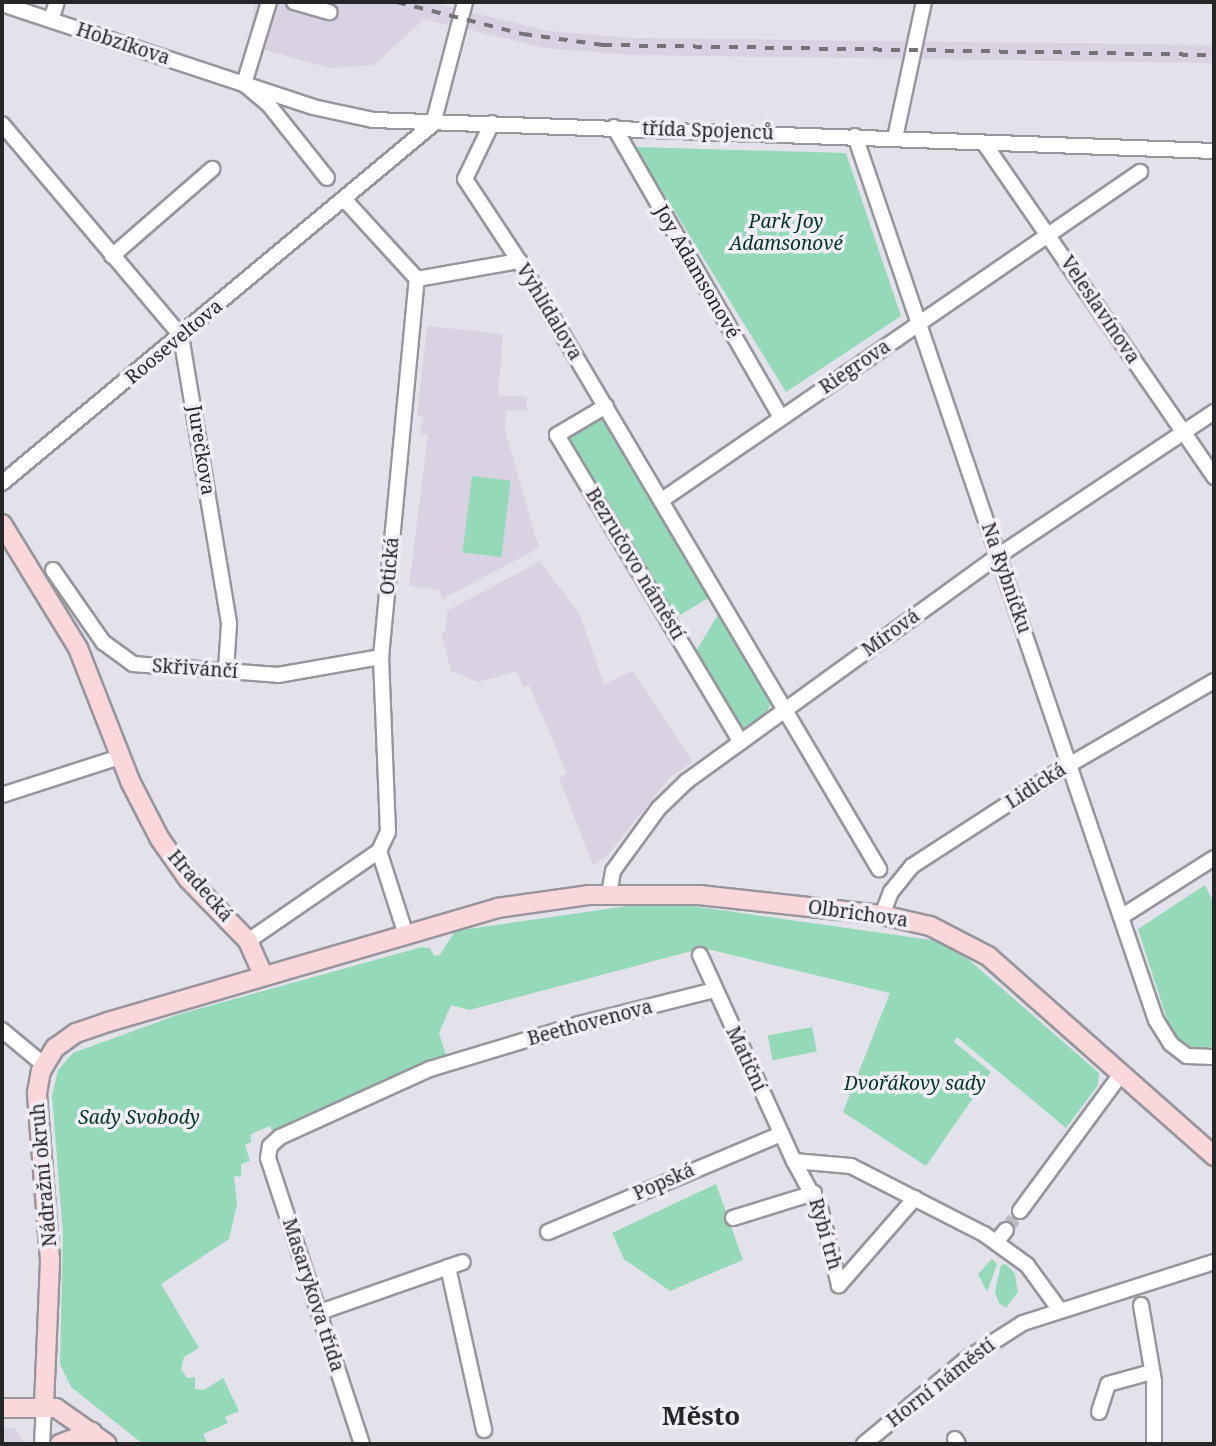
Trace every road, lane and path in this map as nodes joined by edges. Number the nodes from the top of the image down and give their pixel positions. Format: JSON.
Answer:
{"nodes":[{"id":1,"x":57,"y":2,"type":"edge"},
{"id":2,"x":269,"y":2,"type":"edge"},
{"id":3,"x":294,"y":2,"type":"edge"},
{"id":4,"x":465,"y":2,"type":"edge"},
{"id":5,"x":924,"y":2,"type":"edge"},
{"id":6,"x":2,"y":4,"type":"edge"},
{"id":7,"x":330,"y":12,"type":"dead end"},
{"id":8,"x":51,"y":20,"type":"junction"},
{"id":9,"x":244,"y":84,"type":"junction"},
{"id":10,"x":492,"y":123,"type":"junction"},
{"id":11,"x":433,"y":124,"type":"junction"},
{"id":12,"x":2,"y":125,"type":"edge"},
{"id":13,"x":614,"y":127,"type":"junction"},
{"id":14,"x":855,"y":136,"type":"junction"},
{"id":15,"x":895,"y":138,"type":"junction"},
{"id":16,"x":984,"y":143,"type":"junction"},
{"id":17,"x":1214,"y":151,"type":"edge"},
{"id":18,"x":212,"y":169,"type":"dead end"},
{"id":19,"x":1140,"y":172,"type":"dead end"},
{"id":20,"x":327,"y":178,"type":"dead end"},
{"id":21,"x":344,"y":199,"type":"junction"},
{"id":22,"x":1047,"y":232,"type":"junction"},
{"id":23,"x":112,"y":256,"type":"junction"},
{"id":24,"x":519,"y":261,"type":"junction"},
{"id":25,"x":417,"y":279,"type":"junction"},
{"id":26,"x":917,"y":325,"type":"junction"},
{"id":27,"x":181,"y":336,"type":"junction"},
{"id":28,"x":606,"y":406,"type":"junction"},
{"id":29,"x":1214,"y":412,"type":"edge"},
{"id":30,"x":781,"y":417,"type":"junction"},
{"id":31,"x":1183,"y":432,"type":"junction"},
{"id":32,"x":1214,"y":477,"type":"edge"},
{"id":33,"x":2,"y":483,"type":"edge"},
{"id":34,"x":662,"y":500,"type":"junction"},
{"id":35,"x":2,"y":524,"type":"edge"},
{"id":36,"x":998,"y":556,"type":"junction"},
{"id":37,"x":53,"y":570,"type":"dead end"},
{"id":38,"x":381,"y":657,"type":"junction"},
{"id":39,"x":226,"y":670,"type":"junction"},
{"id":40,"x":1214,"y":681,"type":"edge"},
{"id":41,"x":784,"y":711,"type":"junction"},
{"id":42,"x":741,"y":742,"type":"junction"},
{"id":43,"x":120,"y":757,"type":"junction"},
{"id":44,"x":1072,"y":763,"type":"junction"},
{"id":45,"x":2,"y":795,"type":"edge"},
{"id":46,"x":379,"y":851,"type":"junction"},
{"id":47,"x":1213,"y":864,"type":"edge"},
{"id":48,"x":879,"y":869,"type":"dead end"},
{"id":49,"x":609,"y":894,"type":"junction"},
{"id":50,"x":882,"y":915,"type":"junction"},
{"id":51,"x":1121,"y":917,"type":"junction"},
{"id":52,"x":405,"y":932,"type":"junction"},
{"id":53,"x":248,"y":941,"type":"junction"},
{"id":54,"x":700,"y":956,"type":"dead end"},
{"id":55,"x":263,"y":975,"type":"junction"},
{"id":56,"x":714,"y":990,"type":"junction"},
{"id":57,"x":2,"y":1030,"type":"edge"},
{"id":58,"x":1214,"y":1057,"type":"edge"},
{"id":59,"x":44,"y":1064,"type":"junction"},
{"id":60,"x":1121,"y":1074,"type":"junction"},
{"id":61,"x":781,"y":1134,"type":"junction"},
{"id":62,"x":270,"y":1146,"type":"joint"},
{"id":63,"x":1213,"y":1150,"type":"edge"},
{"id":64,"x":794,"y":1161,"type":"junction"},
{"id":65,"x":814,"y":1193,"type":"junction"},
{"id":66,"x":915,"y":1198,"type":"junction"},
{"id":67,"x":1020,"y":1211,"type":"tunnel mouth"},
{"id":68,"x":733,"y":1218,"type":"dead end"},
{"id":69,"x":548,"y":1232,"type":"dead end"},
{"id":70,"x":463,"y":1262,"type":"dead end"},
{"id":71,"x":1214,"y":1262,"type":"edge"},
{"id":72,"x":448,"y":1267,"type":"junction"},
{"id":73,"x":1141,"y":1305,"type":"dead end"},
{"id":74,"x":1059,"y":1309,"type":"junction"},
{"id":75,"x":320,"y":1312,"type":"junction"},
{"id":76,"x":1152,"y":1372,"type":"junction"},
{"id":77,"x":44,"y":1405,"type":"junction"},
{"id":78,"x":2,"y":1408,"type":"edge"},
{"id":79,"x":1099,"y":1412,"type":"dead end"},
{"id":80,"x":484,"y":1430,"type":"dead end"},
{"id":81,"x":92,"y":1432,"type":"junction"},
{"id":82,"x":43,"y":1444,"type":"edge"},
{"id":83,"x":60,"y":1444,"type":"edge"},
{"id":84,"x":107,"y":1444,"type":"edge"},
{"id":85,"x":362,"y":1444,"type":"edge"},
{"id":86,"x":864,"y":1444,"type":"edge"},
{"id":87,"x":1154,"y":1444,"type":"edge"}],
"edges":[{"from":1,"to":8,"type":"street"},
{"from":2,"to":9,"type":"street"},
{"from":3,"to":7,"type":"street"},
{"from":4,"to":11,"type":"street"},
{"from":5,"to":15,"type":"street"},
{"from":6,"to":8,"type":"street","name":"Hobzíkova"},
{"from":8,"to":9,"type":"street","name":"Hobzíkova"},
{"from":9,"to":11,"type":"street","name":"Hobzíkova"},
{"from":9,"to":20,"type":"street","name":"Hobzíkova"},
{"from":10,"to":11,"type":"street","name":"třída Spojenců"},
{"from":10,"to":13,"type":"street","name":"třída Spojenců"},
{"from":10,"to":24,"type":"street","name":"Vyhlídalova"},
{"from":11,"to":21,"type":"street"},
{"from":12,"to":23,"type":"street"},
{"from":13,"to":14,"type":"street","name":"třída Spojenců"},
{"from":13,"to":30,"type":"street","name":"Joy Adamsonové"},
{"from":14,"to":15,"type":"street","name":"třída Spojenců"},
{"from":14,"to":26,"type":"street","name":"Na Rybníčku"},
{"from":15,"to":16,"type":"street","name":"třída Spojenců"},
{"from":16,"to":17,"type":"street","name":"třída Spojenců"},
{"from":16,"to":22,"type":"street","name":"Veleslavínova"},
{"from":18,"to":23,"type":"street"},
{"from":19,"to":22,"type":"street","name":"Riegrova"},
{"from":21,"to":25,"type":"street"},
{"from":21,"to":27,"type":"street","name":"Rooseveltova"},
{"from":22,"to":26,"type":"street","name":"Riegrova"},
{"from":22,"to":31,"type":"street","name":"Veleslavínova"},
{"from":23,"to":27,"type":"street"},
{"from":24,"to":25,"type":"street"},
{"from":24,"to":28,"type":"street","name":"Vyhlídalova"},
{"from":25,"to":38,"type":"street","name":"Otická"},
{"from":26,"to":30,"type":"street","name":"Riegrova"},
{"from":26,"to":36,"type":"street","name":"Na Rybníčku"},
{"from":27,"to":33,"type":"street","name":"Rooseveltova"},
{"from":27,"to":39,"type":"street","name":"Jurečkova"},
{"from":28,"to":34,"type":"street","name":"Vyhlídalova"},
{"from":28,"to":42,"type":"street","name":"Bezručovo náměstí"},
{"from":29,"to":31,"type":"street","name":"Mírová"},
{"from":30,"to":34,"type":"street","name":"Riegrova"},
{"from":31,"to":32,"type":"street","name":"Veleslavínova"},
{"from":31,"to":36,"type":"street","name":"Mírová"},
{"from":34,"to":41,"type":"street"},
{"from":35,"to":43,"type":"main road","name":"Hradecká"},
{"from":36,"to":41,"type":"street","name":"Mírová"},
{"from":36,"to":44,"type":"street","name":"Na Rybníčku"},
{"from":37,"to":39,"type":"street","name":"Skřivánčí"},
{"from":38,"to":39,"type":"street","name":"Skřivánčí"},
{"from":38,"to":46,"type":"street","name":"Otická"},
{"from":40,"to":44,"type":"street","name":"Lidická"},
{"from":41,"to":42,"type":"street","name":"Mírová"},
{"from":41,"to":48,"type":"street"},
{"from":42,"to":49,"type":"street","name":"Mírová"},
{"from":43,"to":45,"type":"street"},
{"from":43,"to":53,"type":"main road","name":"Hradecká"},
{"from":44,"to":50,"type":"street","name":"Lidická"},
{"from":44,"to":51,"type":"street","name":"Na Rybníčku"},
{"from":46,"to":52,"type":"street"},
{"from":46,"to":53,"type":"street"},
{"from":47,"to":51,"type":"street"},
{"from":49,"to":50,"type":"main road","name":"Olbrichova"},
{"from":49,"to":52,"type":"main road","name":"Olbrichova"},
{"from":50,"to":60,"type":"main road","name":"Olbrichova"},
{"from":51,"to":58,"type":"street","name":"Na Rybníčku"},
{"from":52,"to":55,"type":"main road","name":"Olbrichova"},
{"from":53,"to":55,"type":"main road","name":"Hradecká"},
{"from":54,"to":56,"type":"street","name":"Matiční"},
{"from":55,"to":59,"type":"main road"},
{"from":56,"to":61,"type":"street","name":"Matiční"},
{"from":56,"to":62,"type":"street","name":"Beethovenova"},
{"from":57,"to":59,"type":"street"},
{"from":59,"to":77,"type":"main road","name":"Nádražní okruh"},
{"from":60,"to":63,"type":"main road","name":"Olbrichova"},
{"from":60,"to":67,"type":"street"},
{"from":61,"to":64,"type":"street","name":"Matiční"},
{"from":61,"to":69,"type":"street","name":"Popská"},
{"from":62,"to":75,"type":"street","name":"Masarykova třída"},
{"from":64,"to":65,"type":"street","name":"Rybí trh"},
{"from":64,"to":66,"type":"street"},
{"from":65,"to":66,"type":"street","name":"Rybí trh"},
{"from":65,"to":68,"type":"street"},
{"from":66,"to":74,"type":"street"},
{"from":70,"to":72,"type":"street"},
{"from":71,"to":74,"type":"street","name":"Horní náměstí"},
{"from":72,"to":75,"type":"street"},
{"from":72,"to":80,"type":"street"},
{"from":73,"to":76,"type":"street"},
{"from":74,"to":86,"type":"street","name":"Horní náměstí"},
{"from":75,"to":85,"type":"street","name":"Masarykova třída"},
{"from":76,"to":79,"type":"street"},
{"from":76,"to":87,"type":"street"},
{"from":77,"to":78,"type":"main road"},
{"from":77,"to":81,"type":"main road"},
{"from":77,"to":82,"type":"street","name":"Nádražní okruh"},
{"from":81,"to":83,"type":"main road"},
{"from":81,"to":84,"type":"main road"}]}
